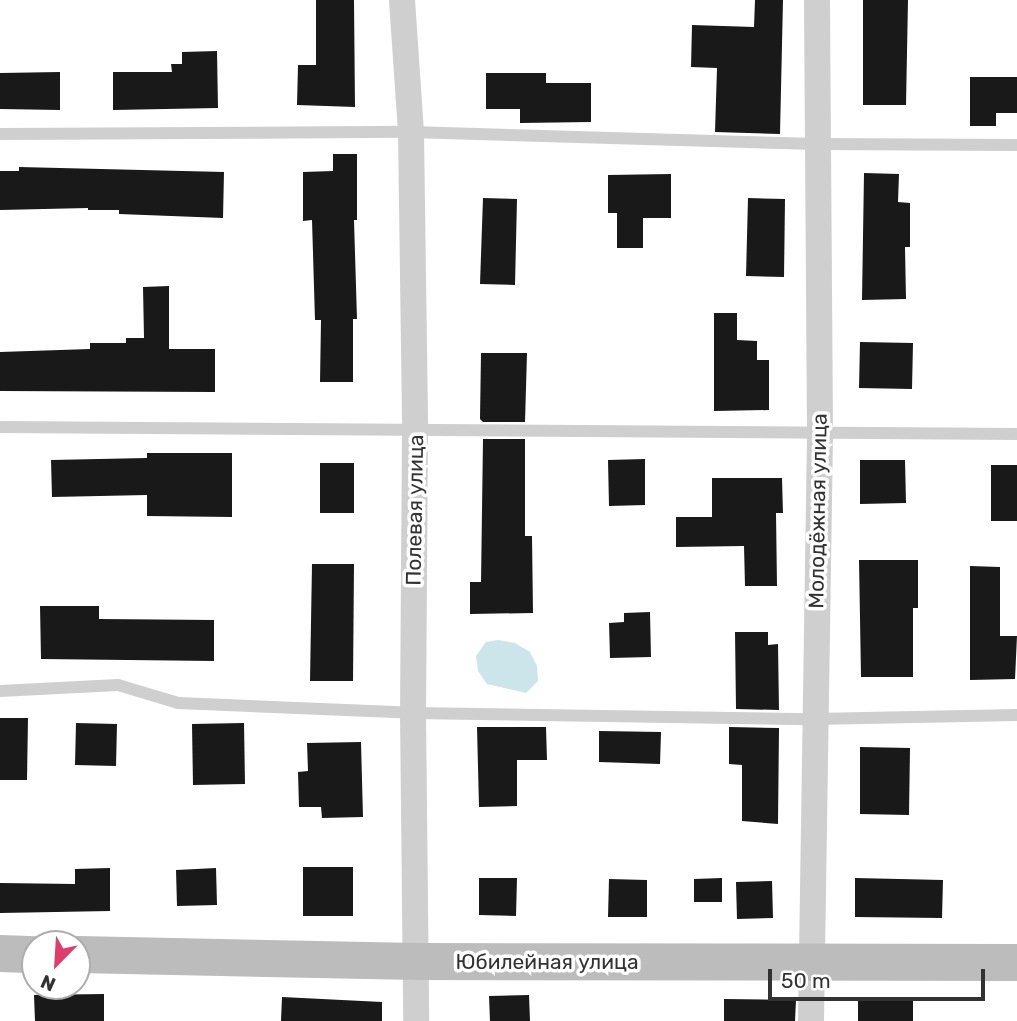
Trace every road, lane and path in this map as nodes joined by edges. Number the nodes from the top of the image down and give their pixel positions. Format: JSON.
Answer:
{"nodes":[{"id":1,"x":402,"y":0,"type":"edge"},
{"id":2,"x":817,"y":0,"type":"edge"},
{"id":3,"x":411,"y":132,"type":"junction"},
{"id":4,"x":0,"y":134,"type":"edge"},
{"id":5,"x":817,"y":144,"type":"junction"},
{"id":6,"x":1017,"y":145,"type":"edge"},
{"id":7,"x":0,"y":427,"type":"edge"},
{"id":8,"x":415,"y":431,"type":"junction"},
{"id":9,"x":820,"y":432,"type":"junction"},
{"id":10,"x":1017,"y":434,"type":"edge"},
{"id":11,"x":0,"y":691,"type":"edge"},
{"id":12,"x":413,"y":713,"type":"junction"},
{"id":13,"x":1017,"y":715,"type":"edge"},
{"id":14,"x":814,"y":719,"type":"junction"},
{"id":15,"x":0,"y":953,"type":"edge"},
{"id":16,"x":21,"y":954,"type":"edge"},
{"id":17,"x":91,"y":954,"type":"edge"},
{"id":18,"x":417,"y":961,"type":"junction"},
{"id":19,"x":811,"y":962,"type":"junction"},
{"id":20,"x":1017,"y":962,"type":"edge"},
{"id":21,"x":416,"y":1021,"type":"edge"},
{"id":22,"x":811,"y":1021,"type":"edge"}],
"edges":[{"from":1,"to":3,"type":"street","name":"Полевая улица"},
{"from":2,"to":5,"type":"street","name":"Молодёжная улица"},
{"from":3,"to":4,"type":"lane"},
{"from":3,"to":5,"type":"lane"},
{"from":3,"to":8,"type":"street","name":"Полевая улица"},
{"from":5,"to":6,"type":"lane"},
{"from":5,"to":9,"type":"street","name":"Молодёжная улица"},
{"from":7,"to":8,"type":"lane"},
{"from":8,"to":9,"type":"lane"},
{"from":8,"to":12,"type":"street","name":"Полевая улица"},
{"from":9,"to":10,"type":"lane"},
{"from":9,"to":14,"type":"street","name":"Молодёжная улица"},
{"from":11,"to":12,"type":"lane"},
{"from":12,"to":14,"type":"lane"},
{"from":12,"to":18,"type":"street","name":"Полевая улица"},
{"from":13,"to":14,"type":"lane"},
{"from":14,"to":19,"type":"street","name":"Молодёжная улица"},
{"from":15,"to":16,"type":"main road"},
{"from":17,"to":18,"type":"main road","name":"Юбилейная улица"},
{"from":18,"to":19,"type":"main road","name":"Юбилейная улица"},
{"from":18,"to":21,"type":"street","name":"Полевая улица"},
{"from":19,"to":20,"type":"main road","name":"Юбилейная улица"},
{"from":19,"to":22,"type":"street","name":"Молодёжная улица"}]}
